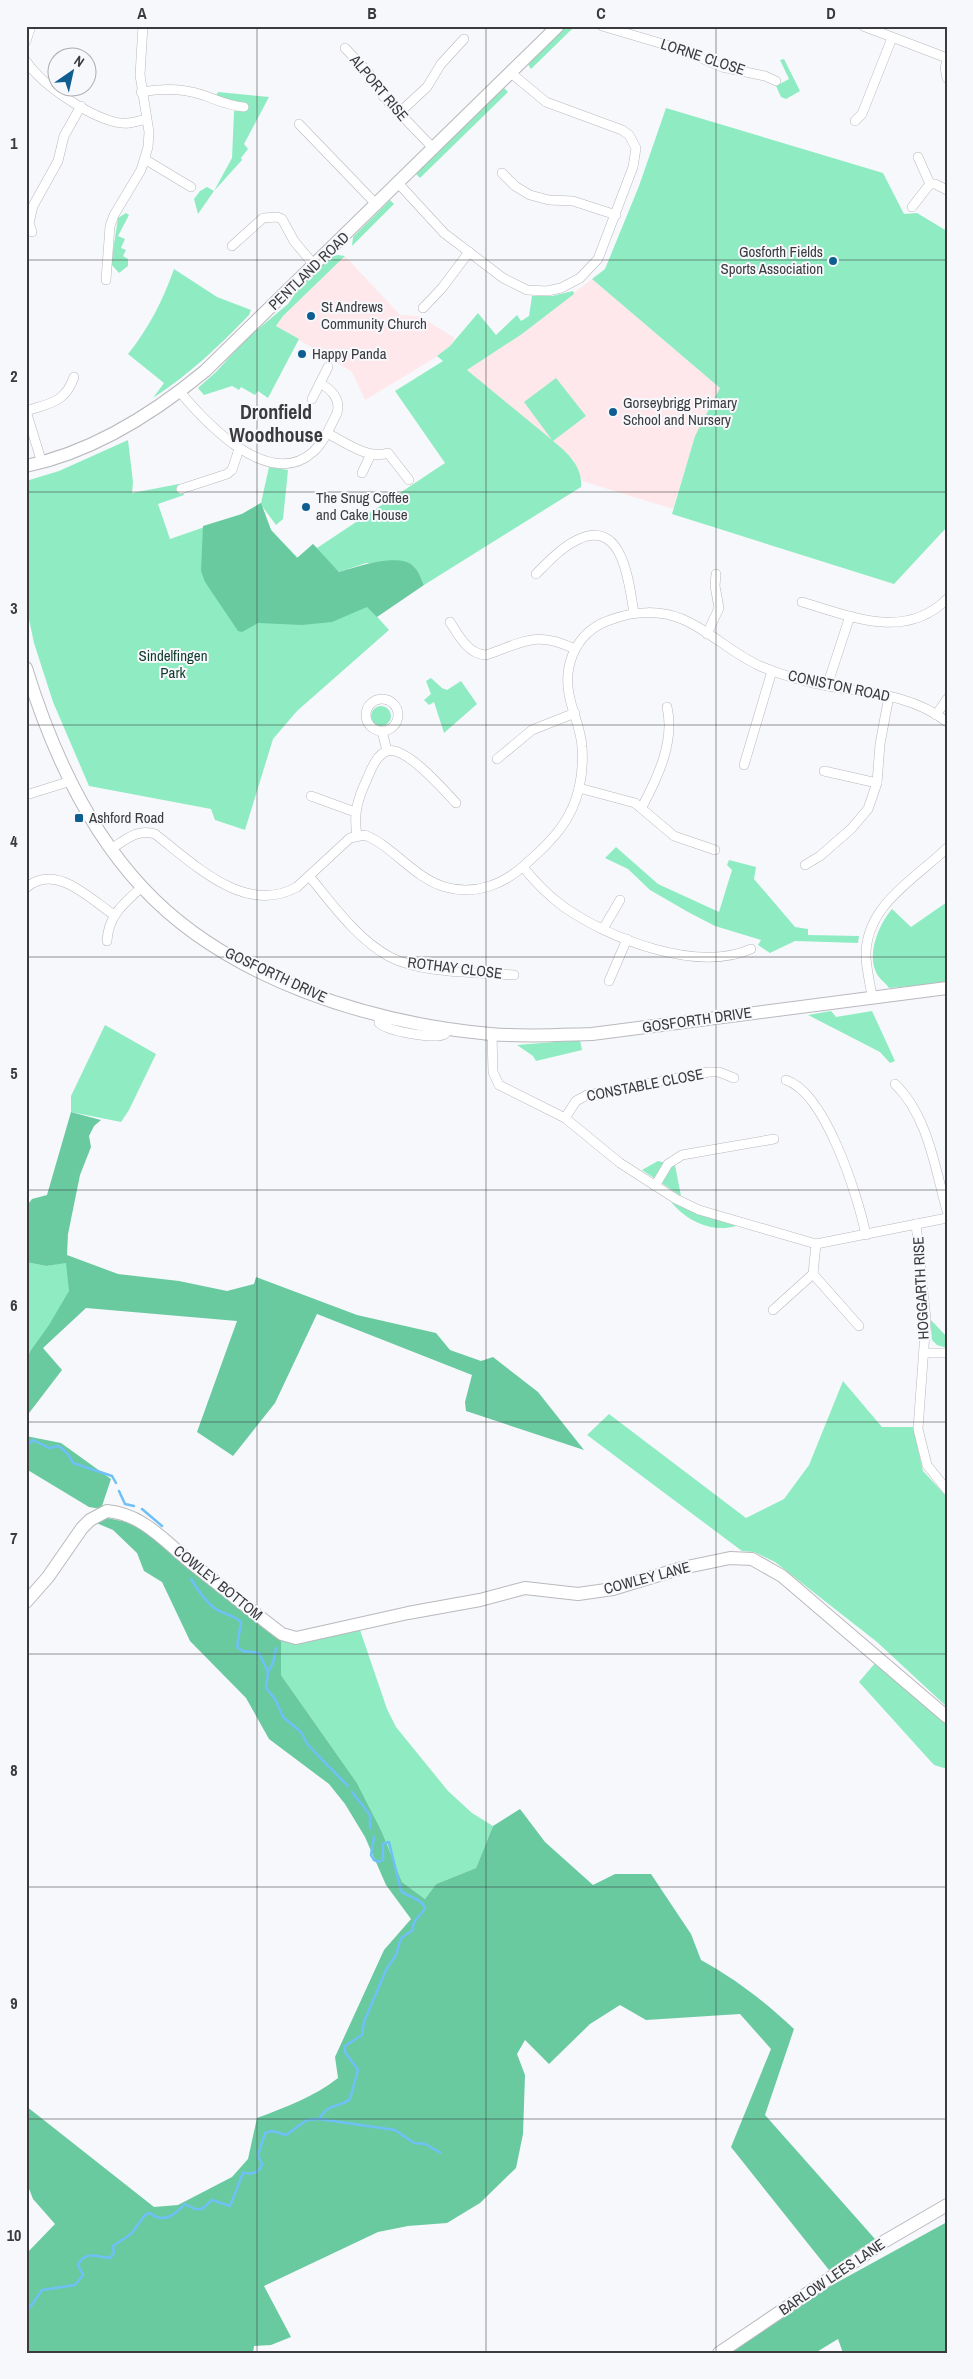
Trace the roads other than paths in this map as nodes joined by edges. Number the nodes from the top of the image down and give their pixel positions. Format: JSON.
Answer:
{"nodes":[{"id":1,"x":31,"y":26,"type":"edge"},
{"id":2,"x":143,"y":26,"type":"edge"},
{"id":3,"x":602,"y":26,"type":"edge"},
{"id":4,"x":863,"y":26,"type":"edge"},
{"id":5,"x":554,"y":28,"type":"edge"},
{"id":6,"x":892,"y":38,"type":"junction"},
{"id":7,"x":464,"y":39,"type":"dead end"},
{"id":8,"x":26,"y":41,"type":"edge"},
{"id":9,"x":345,"y":48,"type":"dead end"},
{"id":10,"x":947,"y":58,"type":"edge"},
{"id":11,"x":26,"y":60,"type":"edge"},
{"id":12,"x":947,"y":61,"type":"edge"},
{"id":13,"x":511,"y":73,"type":"junction"},
{"id":14,"x":947,"y":78,"type":"edge"},
{"id":15,"x":776,"y":81,"type":"dead end"},
{"id":16,"x":141,"y":92,"type":"junction"},
{"id":17,"x":81,"y":106,"type":"junction"},
{"id":18,"x":244,"y":107,"type":"dead end"},
{"id":19,"x":399,"y":113,"type":"junction"},
{"id":20,"x":146,"y":119,"type":"junction"},
{"id":21,"x":855,"y":121,"type":"dead end"},
{"id":22,"x":299,"y":124,"type":"dead end"},
{"id":23,"x":434,"y":149,"type":"junction"},
{"id":24,"x":918,"y":157,"type":"dead end"},
{"id":25,"x":146,"y":160,"type":"junction"},
{"id":26,"x":502,"y":173,"type":"dead end"},
{"id":27,"x":398,"y":183,"type":"junction"},
{"id":28,"x":930,"y":184,"type":"junction"},
{"id":29,"x":191,"y":187,"type":"dead end"},
{"id":30,"x":947,"y":190,"type":"edge"},
{"id":31,"x":377,"y":205,"type":"junction"},
{"id":32,"x":912,"y":207,"type":"dead end"},
{"id":33,"x":616,"y":215,"type":"junction"},
{"id":34,"x":32,"y":232,"type":"dead end"},
{"id":35,"x":232,"y":246,"type":"dead end"},
{"id":36,"x":468,"y":252,"type":"junction"},
{"id":37,"x":314,"y":265,"type":"junction"},
{"id":38,"x":106,"y":280,"type":"dead end"},
{"id":39,"x":423,"y":308,"type":"dead end"},
{"id":40,"x":328,"y":367,"type":"dead end"},
{"id":41,"x":74,"y":377,"type":"dead end"},
{"id":42,"x":320,"y":383,"type":"junction"},
{"id":43,"x":180,"y":392,"type":"junction"},
{"id":44,"x":312,"y":399,"type":"dead end"},
{"id":45,"x":26,"y":411,"type":"edge"},
{"id":46,"x":327,"y":433,"type":"junction"},
{"id":47,"x":239,"y":449,"type":"junction"},
{"id":48,"x":371,"y":454,"type":"junction"},
{"id":49,"x":42,"y":463,"type":"junction"},
{"id":50,"x":26,"y":466,"type":"edge"},
{"id":51,"x":362,"y":473,"type":"dead end"},
{"id":52,"x":409,"y":480,"type":"dead end"},
{"id":53,"x":181,"y":489,"type":"dead end"},
{"id":54,"x":536,"y":574,"type":"dead end"},
{"id":55,"x":716,"y":574,"type":"dead end"},
{"id":56,"x":947,"y":599,"type":"edge"},
{"id":57,"x":802,"y":602,"type":"dead end"},
{"id":58,"x":634,"y":613,"type":"junction"},
{"id":59,"x":850,"y":616,"type":"junction"},
{"id":60,"x":450,"y":622,"type":"dead end"},
{"id":61,"x":706,"y":634,"type":"junction"},
{"id":62,"x":575,"y":649,"type":"junction"},
{"id":63,"x":26,"y":668,"type":"edge"},
{"id":64,"x":772,"y":671,"type":"junction"},
{"id":65,"x":827,"y":686,"type":"junction"},
{"id":66,"x":889,"y":696,"type":"junction"},
{"id":67,"x":947,"y":699,"type":"edge"},
{"id":68,"x":667,"y":707,"type":"dead end"},
{"id":69,"x":575,"y":713,"type":"junction"},
{"id":70,"x":936,"y":715,"type":"junction"},
{"id":71,"x":947,"y":722,"type":"edge"},
{"id":72,"x":382,"y":731,"type":"dead end"},
{"id":73,"x":387,"y":751,"type":"junction"},
{"id":74,"x":497,"y":759,"type":"dead end"},
{"id":75,"x":744,"y":765,"type":"dead end"},
{"id":76,"x":824,"y":771,"type":"dead end"},
{"id":77,"x":71,"y":781,"type":"junction"},
{"id":78,"x":877,"y":784,"type":"junction"},
{"id":79,"x":580,"y":788,"type":"junction"},
{"id":80,"x":26,"y":795,"type":"edge"},
{"id":81,"x":311,"y":796,"type":"dead end"},
{"id":82,"x":456,"y":802,"type":"dead end"},
{"id":83,"x":642,"y":807,"type":"junction"},
{"id":84,"x":355,"y":812,"type":"junction"},
{"id":85,"x":357,"y":835,"type":"junction"},
{"id":86,"x":947,"y":848,"type":"edge"},
{"id":87,"x":111,"y":849,"type":"junction"},
{"id":88,"x":714,"y":850,"type":"dead end"},
{"id":89,"x":805,"y":865,"type":"dead end"},
{"id":90,"x":523,"y":868,"type":"junction"},
{"id":91,"x":310,"y":877,"type":"junction"},
{"id":92,"x":142,"y":887,"type":"junction"},
{"id":93,"x":26,"y":888,"type":"edge"},
{"id":94,"x":620,"y":900,"type":"dead end"},
{"id":95,"x":114,"y":915,"type":"junction"},
{"id":96,"x":603,"y":929,"type":"junction"},
{"id":97,"x":627,"y":939,"type":"junction"},
{"id":98,"x":107,"y":941,"type":"dead end"},
{"id":99,"x":751,"y":949,"type":"dead end"},
{"id":100,"x":514,"y":975,"type":"dead end"},
{"id":101,"x":609,"y":981,"type":"dead end"},
{"id":102,"x":947,"y":988,"type":"edge"},
{"id":103,"x":872,"y":996,"type":"junction"},
{"id":104,"x":492,"y":1034,"type":"junction"},
{"id":105,"x":734,"y":1078,"type":"dead end"},
{"id":106,"x":786,"y":1080,"type":"dead end"},
{"id":107,"x":895,"y":1084,"type":"dead end"},
{"id":108,"x":565,"y":1118,"type":"junction"},
{"id":109,"x":774,"y":1139,"type":"dead end"},
{"id":110,"x":655,"y":1186,"type":"junction"},
{"id":111,"x":947,"y":1211,"type":"edge"},
{"id":112,"x":947,"y":1218,"type":"edge"},
{"id":113,"x":916,"y":1224,"type":"junction"},
{"id":114,"x":866,"y":1235,"type":"junction"},
{"id":115,"x":816,"y":1244,"type":"junction"},
{"id":116,"x":813,"y":1274,"type":"junction"},
{"id":117,"x":773,"y":1310,"type":"dead end"},
{"id":118,"x":859,"y":1326,"type":"dead end"},
{"id":119,"x":924,"y":1353,"type":"junction"},
{"id":120,"x":947,"y":1353,"type":"edge"},
{"id":121,"x":947,"y":1490,"type":"edge"},
{"id":122,"x":26,"y":1602,"type":"edge"},
{"id":123,"x":296,"y":1638,"type":"joint"},
{"id":124,"x":947,"y":1717,"type":"edge"},
{"id":125,"x":947,"y":2205,"type":"edge"},
{"id":126,"x":719,"y":2353,"type":"edge"}],
"edges":[{"from":1,"to":8,"type":"street"},
{"from":2,"to":16,"type":"street"},
{"from":3,"to":15,"type":"street","name":"LORNE CLOSE"},
{"from":4,"to":6,"type":"street"},
{"from":5,"to":13,"type":"street","name":"PENTLAND ROAD"},
{"from":6,"to":10,"type":"street"},
{"from":6,"to":21,"type":"street"},
{"from":7,"to":19,"type":"street"},
{"from":9,"to":19,"type":"street","name":"ALPORT RISE"},
{"from":11,"to":17,"type":"street"},
{"from":12,"to":14,"type":"street"},
{"from":13,"to":23,"type":"street","name":"PENTLAND ROAD"},
{"from":13,"to":33,"type":"street"},
{"from":16,"to":18,"type":"street"},
{"from":16,"to":20,"type":"street"},
{"from":17,"to":20,"type":"street"},
{"from":17,"to":34,"type":"street"},
{"from":19,"to":23,"type":"street","name":"ALPORT RISE"},
{"from":20,"to":25,"type":"street"},
{"from":22,"to":31,"type":"street"},
{"from":23,"to":27,"type":"street","name":"PENTLAND ROAD"},
{"from":24,"to":28,"type":"street"},
{"from":25,"to":29,"type":"street"},
{"from":25,"to":38,"type":"street"},
{"from":26,"to":33,"type":"street"},
{"from":27,"to":31,"type":"street","name":"PENTLAND ROAD"},
{"from":27,"to":36,"type":"street"},
{"from":28,"to":30,"type":"street"},
{"from":28,"to":32,"type":"street"},
{"from":31,"to":37,"type":"street","name":"PENTLAND ROAD"},
{"from":33,"to":36,"type":"street"},
{"from":35,"to":37,"type":"street"},
{"from":36,"to":39,"type":"street"},
{"from":37,"to":43,"type":"street","name":"PENTLAND ROAD"},
{"from":40,"to":42,"type":"street"},
{"from":41,"to":45,"type":"street"},
{"from":42,"to":44,"type":"street"},
{"from":42,"to":46,"type":"street"},
{"from":43,"to":47,"type":"street"},
{"from":43,"to":49,"type":"street","name":"PENTLAND ROAD"},
{"from":45,"to":49,"type":"street"},
{"from":46,"to":47,"type":"street"},
{"from":46,"to":48,"type":"street"},
{"from":47,"to":53,"type":"street"},
{"from":48,"to":51,"type":"street"},
{"from":48,"to":52,"type":"street"},
{"from":49,"to":50,"type":"street","name":"PENTLAND ROAD"},
{"from":54,"to":58,"type":"street"},
{"from":55,"to":61,"type":"street"},
{"from":56,"to":59,"type":"street"},
{"from":57,"to":59,"type":"street"},
{"from":58,"to":61,"type":"street","name":"CONISTON ROAD"},
{"from":58,"to":62,"type":"street","name":"CONISTON ROAD"},
{"from":59,"to":65,"type":"street"},
{"from":60,"to":62,"type":"street"},
{"from":61,"to":64,"type":"street","name":"CONISTON ROAD"},
{"from":62,"to":69,"type":"street","name":"CONISTON ROAD"},
{"from":63,"to":77,"type":"street","name":"GOSFORTH DRIVE"},
{"from":64,"to":65,"type":"street","name":"CONISTON ROAD"},
{"from":64,"to":75,"type":"street"},
{"from":65,"to":66,"type":"street","name":"CONISTON ROAD"},
{"from":66,"to":70,"type":"street","name":"CONISTON ROAD"},
{"from":66,"to":78,"type":"street"},
{"from":67,"to":70,"type":"street"},
{"from":68,"to":83,"type":"street"},
{"from":69,"to":74,"type":"street"},
{"from":69,"to":79,"type":"street","name":"CONISTON ROAD"},
{"from":70,"to":71,"type":"street","name":"CONISTON ROAD"},
{"from":72,"to":73,"type":"street"},
{"from":73,"to":82,"type":"street"},
{"from":73,"to":84,"type":"street"},
{"from":76,"to":78,"type":"street"},
{"from":77,"to":80,"type":"street"},
{"from":77,"to":87,"type":"street","name":"GOSFORTH DRIVE"},
{"from":78,"to":89,"type":"street"},
{"from":79,"to":83,"type":"street"},
{"from":79,"to":90,"type":"street","name":"CONISTON ROAD"},
{"from":81,"to":84,"type":"street"},
{"from":83,"to":88,"type":"street"},
{"from":84,"to":85,"type":"street"},
{"from":85,"to":90,"type":"street","name":"CONISTON ROAD"},
{"from":85,"to":91,"type":"street"},
{"from":86,"to":103,"type":"street"},
{"from":87,"to":91,"type":"street"},
{"from":87,"to":92,"type":"street","name":"GOSFORTH DRIVE"},
{"from":90,"to":96,"type":"street"},
{"from":91,"to":100,"type":"street","name":"ROTHAY CLOSE"},
{"from":92,"to":95,"type":"street"},
{"from":92,"to":104,"type":"street","name":"GOSFORTH DRIVE"},
{"from":93,"to":95,"type":"street"},
{"from":94,"to":96,"type":"street"},
{"from":95,"to":98,"type":"street"},
{"from":96,"to":97,"type":"street"},
{"from":97,"to":99,"type":"street"},
{"from":97,"to":101,"type":"street"},
{"from":102,"to":103,"type":"street","name":"GOSFORTH DRIVE"},
{"from":103,"to":104,"type":"street","name":"GOSFORTH DRIVE"},
{"from":104,"to":108,"type":"street"},
{"from":105,"to":108,"type":"street","name":"CONSTABLE CLOSE"},
{"from":106,"to":114,"type":"street"},
{"from":107,"to":111,"type":"street"},
{"from":108,"to":110,"type":"street"},
{"from":109,"to":110,"type":"street"},
{"from":110,"to":115,"type":"street"},
{"from":112,"to":113,"type":"street"},
{"from":113,"to":114,"type":"street"},
{"from":113,"to":119,"type":"street","name":"HOGGARTH RISE"},
{"from":114,"to":115,"type":"street"},
{"from":115,"to":116,"type":"street"},
{"from":116,"to":117,"type":"street"},
{"from":116,"to":118,"type":"street"},
{"from":119,"to":120,"type":"street"},
{"from":119,"to":121,"type":"street","name":"HOGGARTH RISE"},
{"from":122,"to":123,"type":"street","name":"COWLEY BOTTOM"},
{"from":123,"to":124,"type":"street","name":"COWLEY LANE"},
{"from":125,"to":126,"type":"street","name":"BARLOW LEES LANE"}]}
